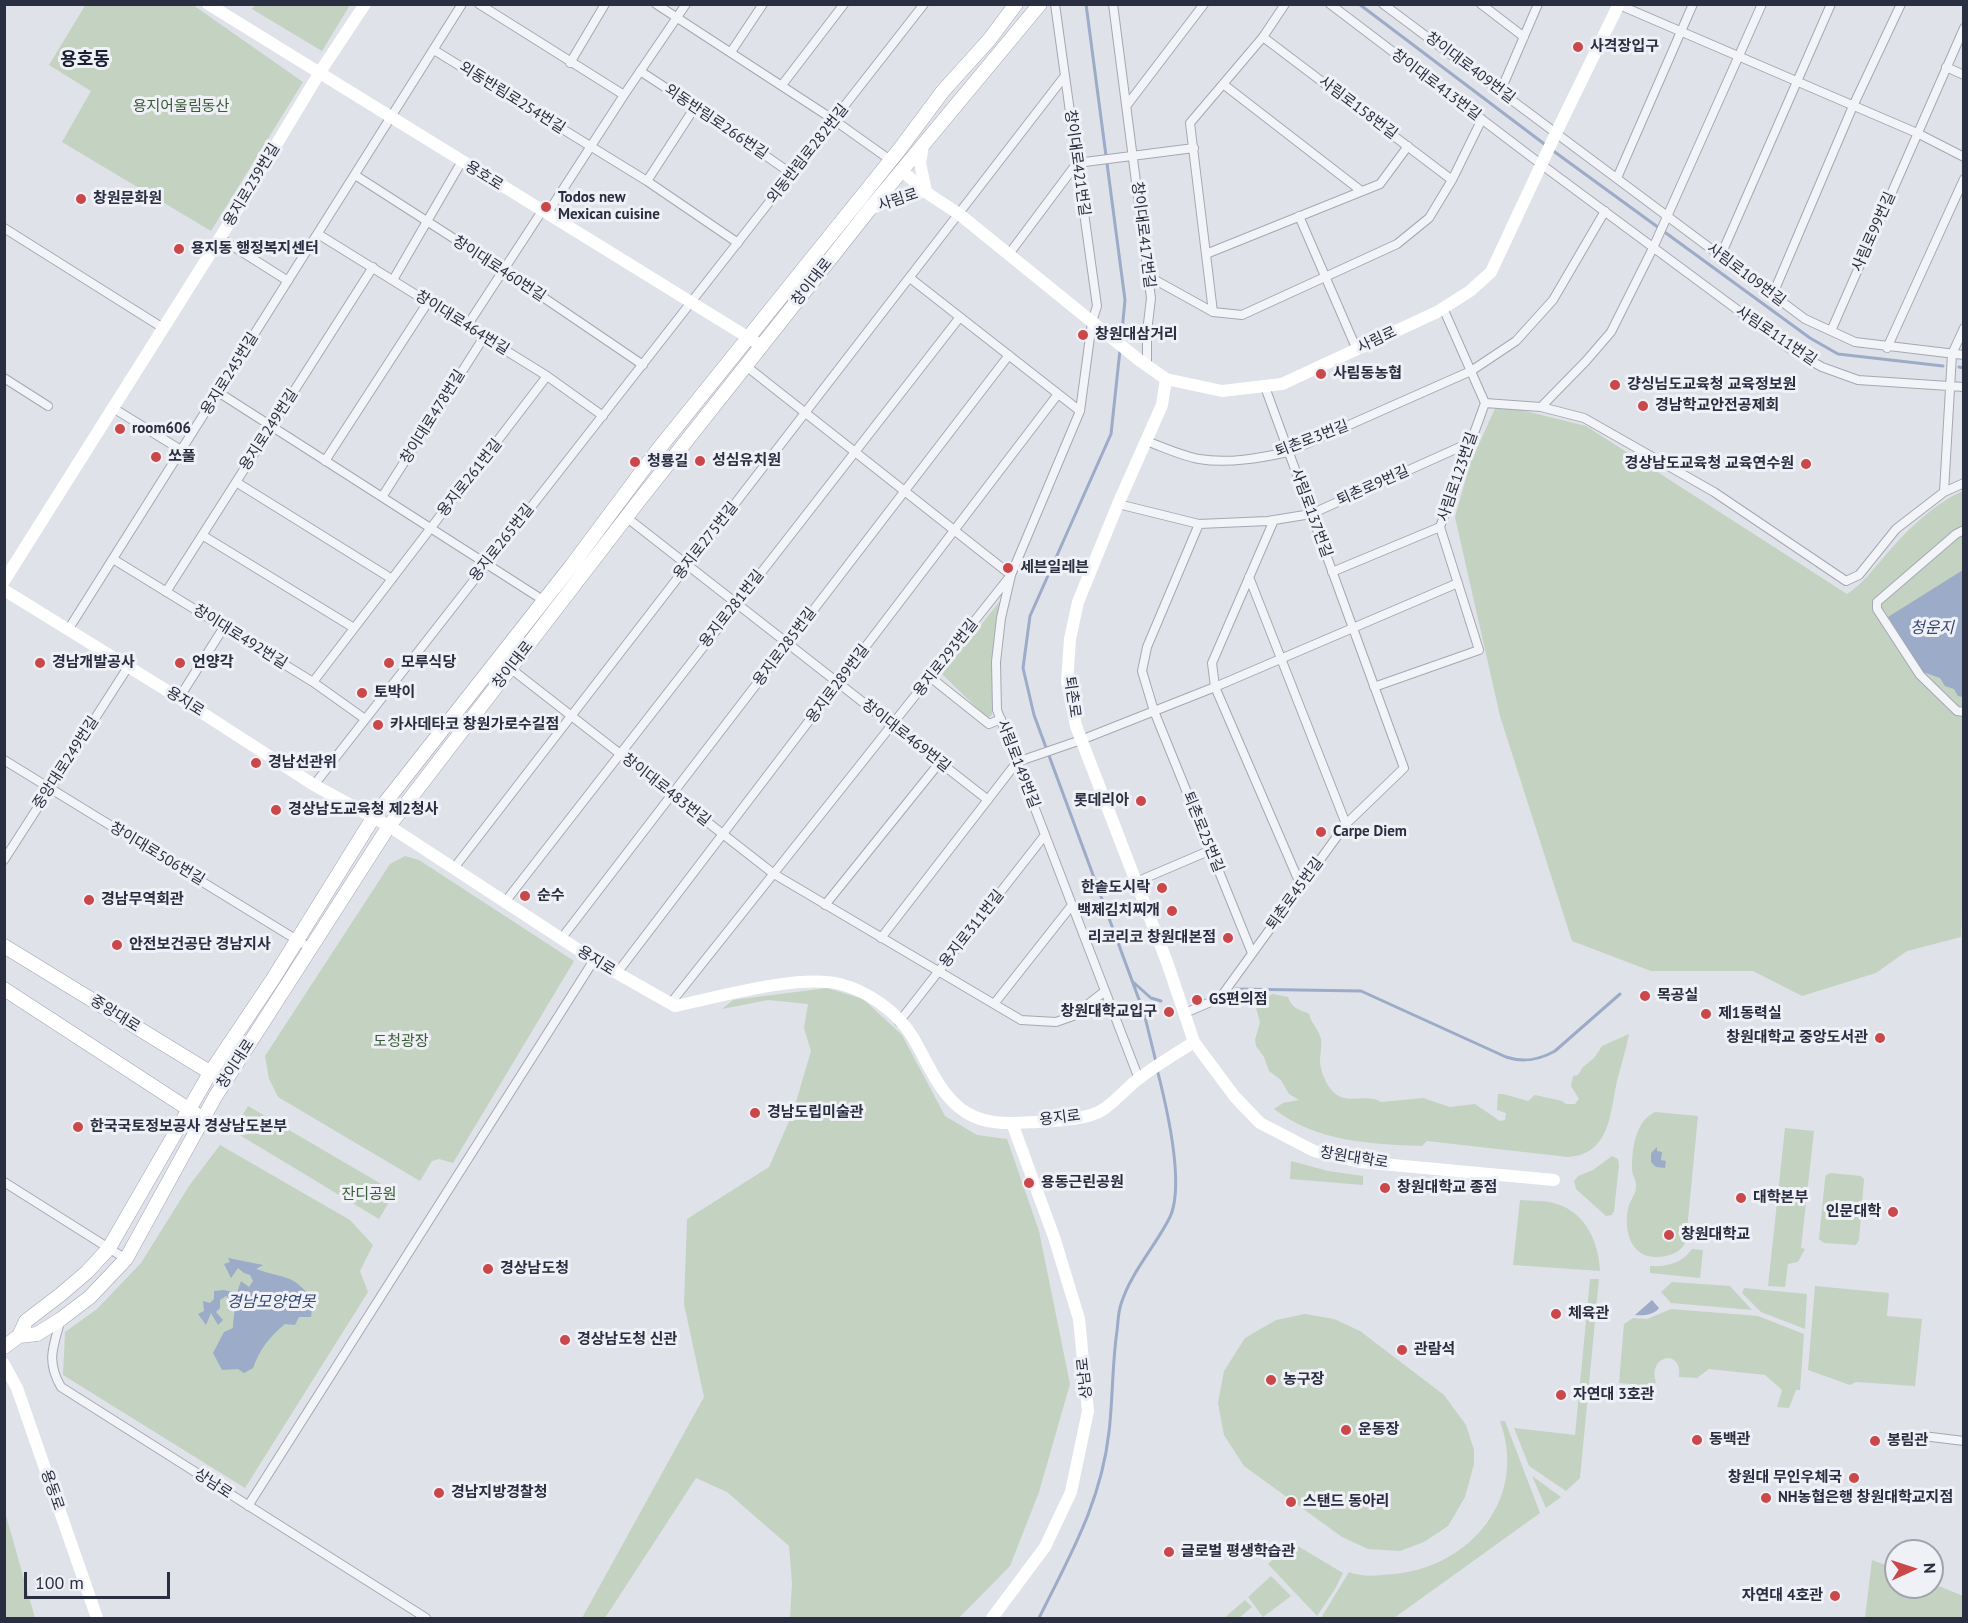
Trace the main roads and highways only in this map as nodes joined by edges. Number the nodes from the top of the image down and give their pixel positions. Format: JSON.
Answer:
{"nodes":[{"id":1,"x":1016,"y":4,"type":"edge"},
{"id":2,"x":1040,"y":4,"type":"edge"},
{"id":3,"x":550,"y":605,"type":"junction"},
{"id":4,"x":4,"y":946,"type":"edge"},
{"id":5,"x":4,"y":988,"type":"edge"},
{"id":6,"x":210,"y":1073,"type":"junction"},
{"id":7,"x":225,"y":1081,"type":"junction"},
{"id":8,"x":189,"y":1108,"type":"junction"},
{"id":9,"x":201,"y":1119,"type":"junction"},
{"id":10,"x":19,"y":1336,"type":"junction"},
{"id":11,"x":4,"y":1347,"type":"edge"}],
"edges":[{"from":1,"to":3,"type":"main road","name":"창이대로"},
{"from":2,"to":3,"type":"main road","name":"창이대로"},
{"from":3,"to":6,"type":"main road","name":"창이대로"},
{"from":3,"to":7,"type":"main road","name":"창이대로"},
{"from":4,"to":6,"type":"main road","name":"중앙대로"},
{"from":5,"to":8,"type":"main road"},
{"from":6,"to":7,"type":"main road","name":"중앙대로"},
{"from":6,"to":8,"type":"main road","name":"창이대로"},
{"from":7,"to":9,"type":"main road","name":"창이대로"},
{"from":8,"to":9,"type":"main road"},
{"from":8,"to":10,"type":"main road","name":"창이대로"},
{"from":9,"to":10,"type":"main road","name":"창이대로"},
{"from":10,"to":11,"type":"main road","name":"창이대로"}]}
